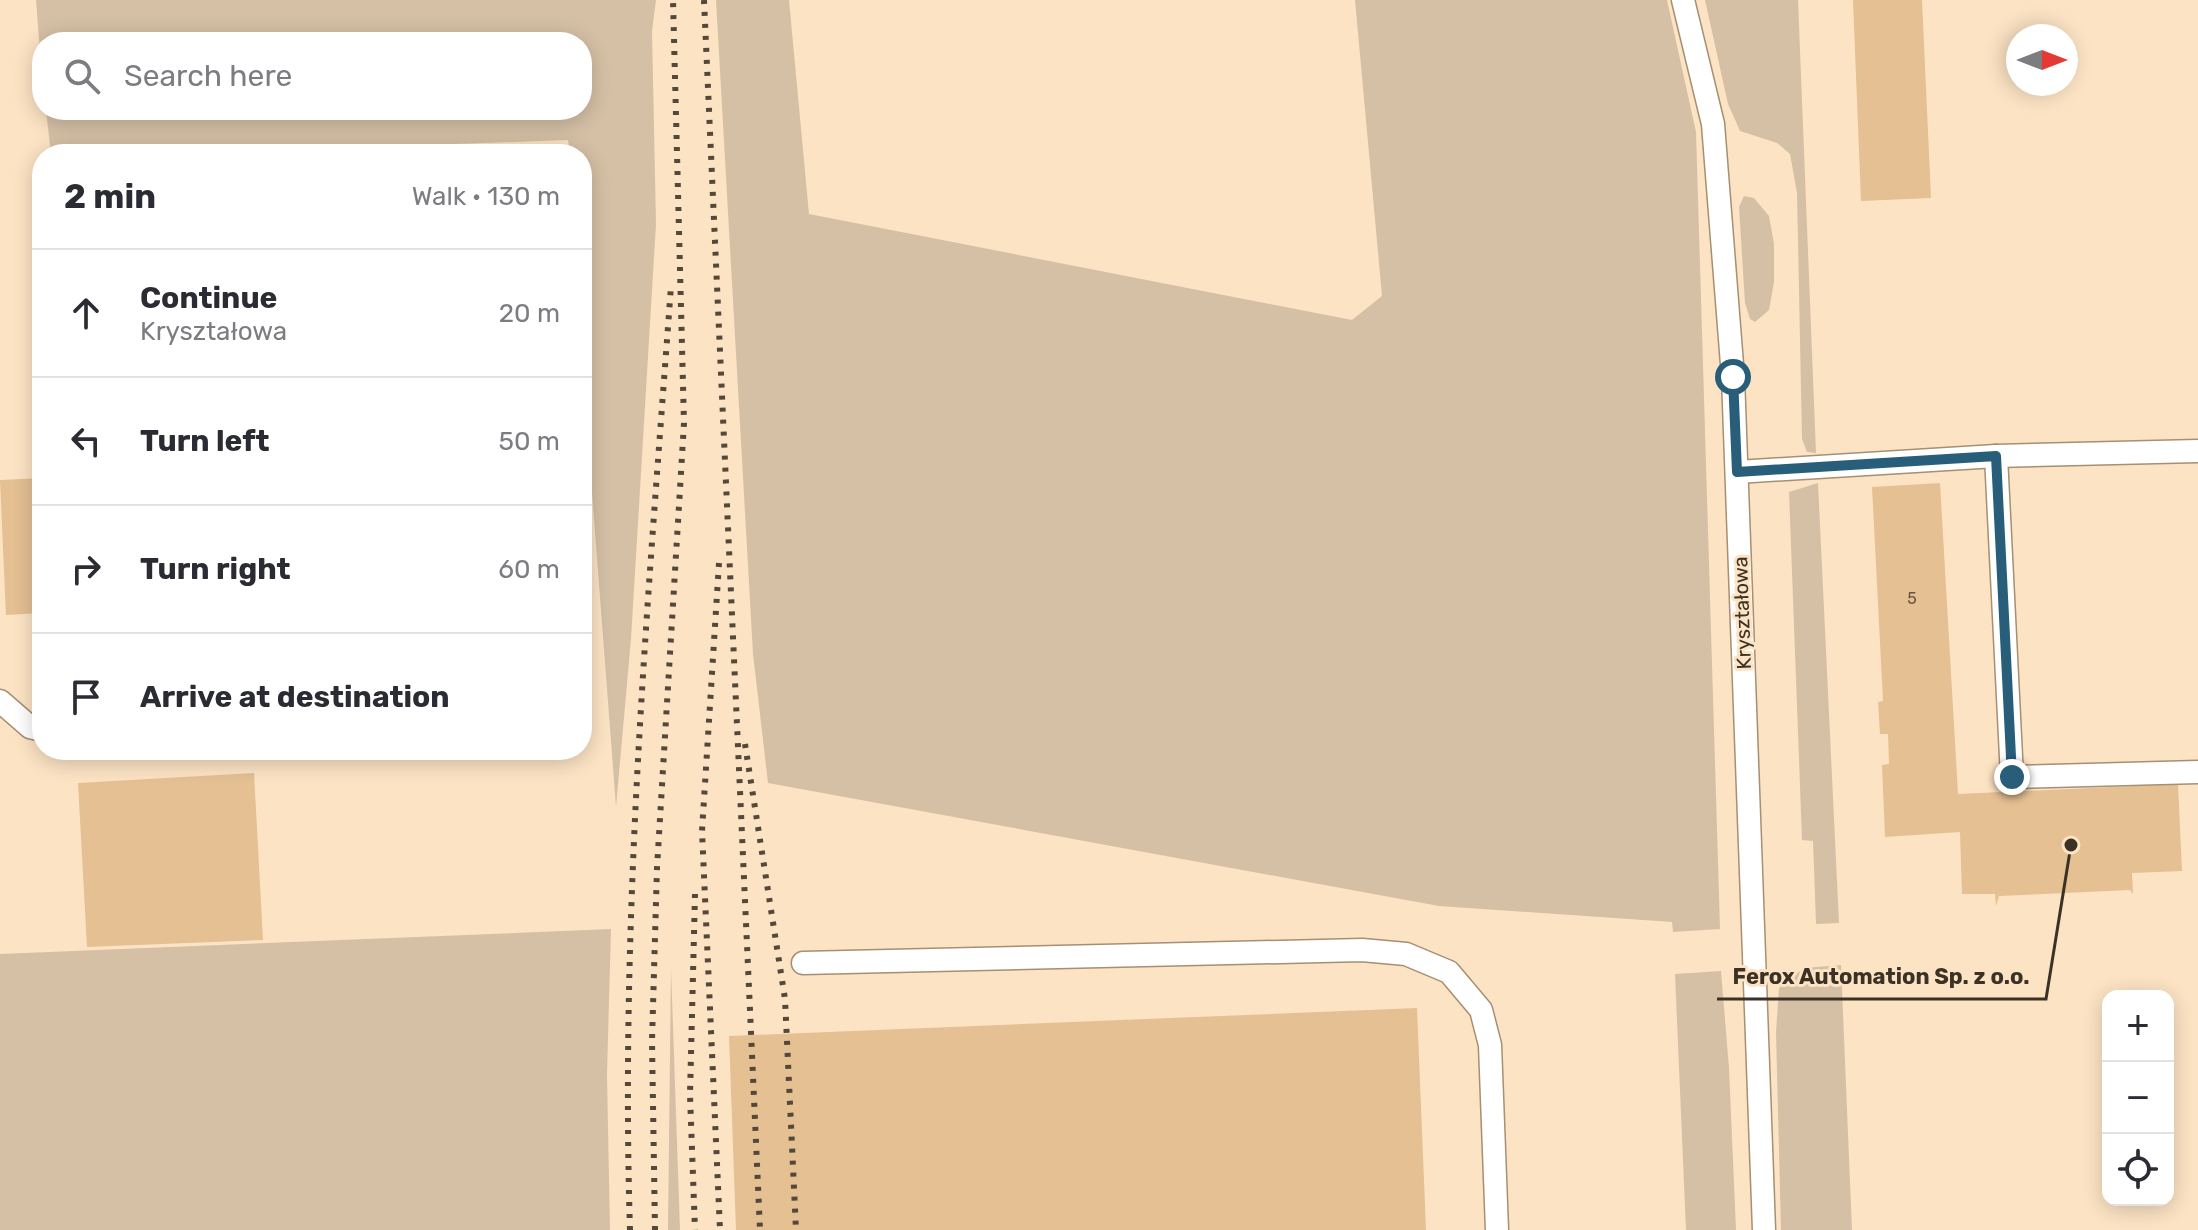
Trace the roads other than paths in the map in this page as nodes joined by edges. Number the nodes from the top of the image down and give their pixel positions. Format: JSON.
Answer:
{"nodes":[{"id":1,"x":1683,"y":0,"type":"edge"},
{"id":2,"x":2198,"y":451,"type":"edge"},
{"id":3,"x":1996,"y":456,"type":"junction"},
{"id":4,"x":1737,"y":472,"type":"junction"},
{"id":5,"x":0,"y":701,"type":"edge"},
{"id":6,"x":32,"y":728,"type":"edge"},
{"id":7,"x":2198,"y":772,"type":"edge"},
{"id":8,"x":803,"y":963,"type":"dead end"},
{"id":9,"x":1497,"y":1230,"type":"edge"},
{"id":10,"x":1764,"y":1230,"type":"edge"}],
"edges":[{"from":1,"to":4,"type":"lane","name":"Kryształowa"},
{"from":2,"to":3,"type":"lane"},
{"from":3,"to":4,"type":"lane"},
{"from":3,"to":7,"type":"lane"},
{"from":4,"to":10,"type":"lane","name":"Kryształowa"},
{"from":5,"to":6,"type":"lane"},
{"from":8,"to":9,"type":"lane"}]}
